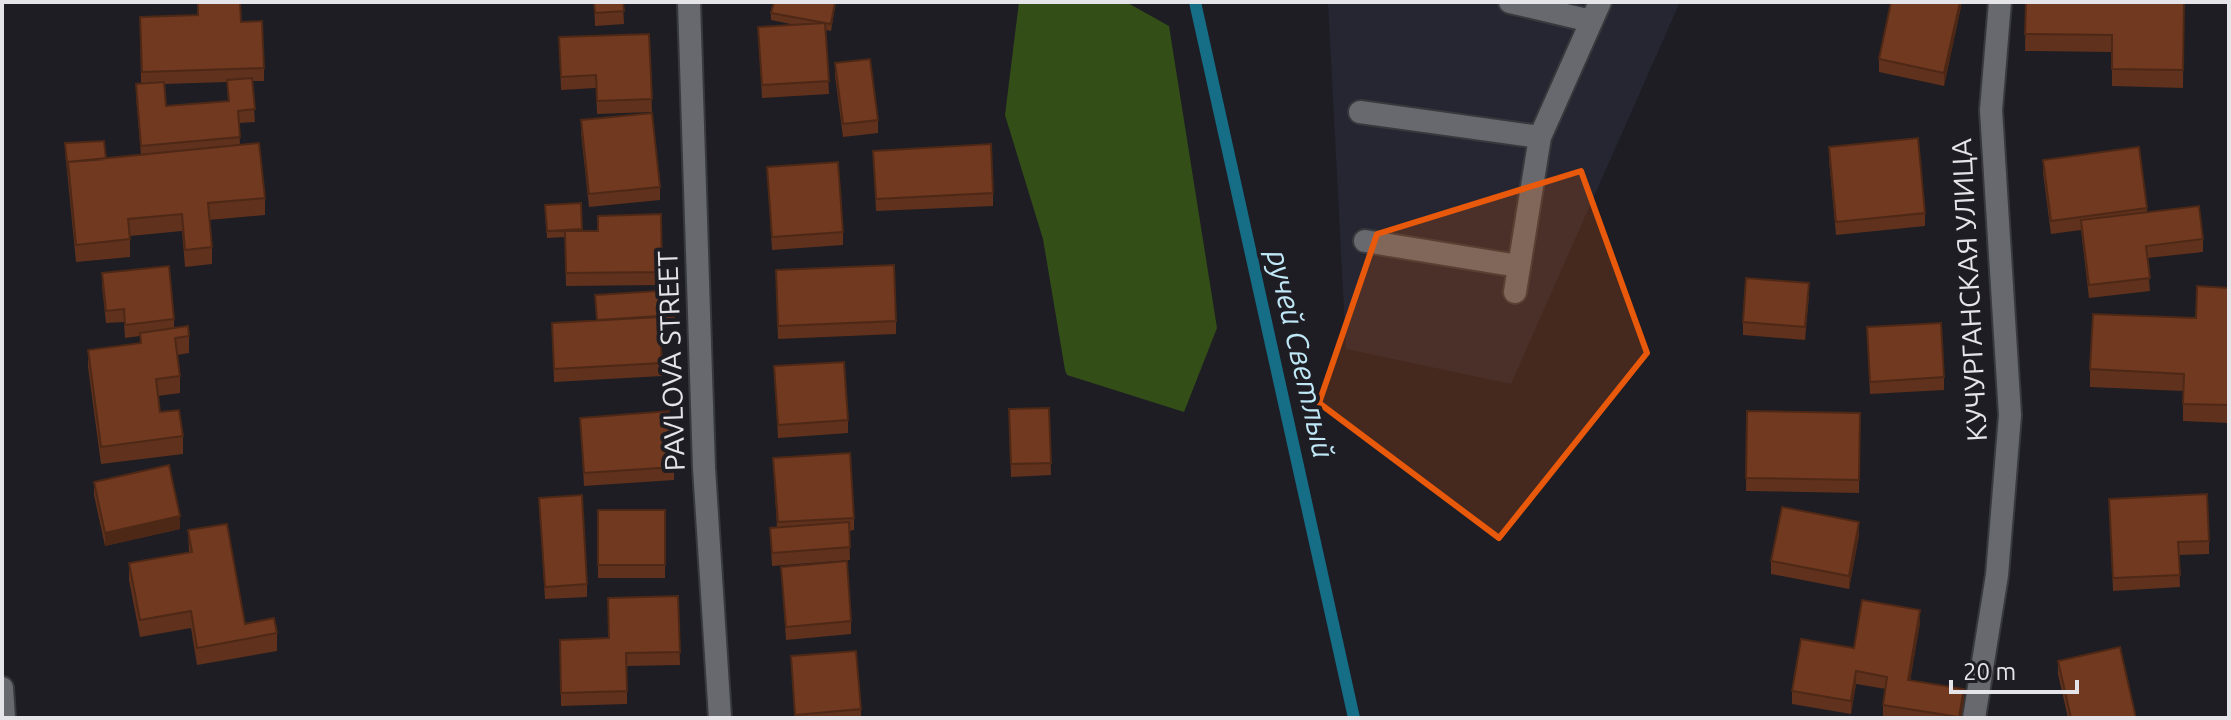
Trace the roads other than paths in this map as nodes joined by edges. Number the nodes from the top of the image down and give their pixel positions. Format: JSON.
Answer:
{"nodes":[{"id":1,"x":689,"y":2,"type":"edge"},
{"id":2,"x":1510,"y":2,"type":"edge"},
{"id":3,"x":2000,"y":2,"type":"edge"},
{"id":4,"x":1596,"y":11,"type":"edge"},
{"id":5,"x":1360,"y":112,"type":"dead end"},
{"id":6,"x":1540,"y":137,"type":"junction"},
{"id":7,"x":1365,"y":241,"type":"dead end"},
{"id":8,"x":1518,"y":266,"type":"junction"},
{"id":9,"x":1515,"y":292,"type":"dead end"},
{"id":10,"x":2,"y":688,"type":"edge"},
{"id":11,"x":4,"y":718,"type":"edge"},
{"id":12,"x":720,"y":718,"type":"edge"},
{"id":13,"x":1974,"y":718,"type":"edge"}],
"edges":[{"from":1,"to":12,"type":"street","name":"PAVLOVA STREET"},
{"from":2,"to":4,"type":"street"},
{"from":3,"to":13,"type":"street","name":"КУЧУРГАНСКАЯ УЛИЦА"},
{"from":4,"to":6,"type":"street"},
{"from":5,"to":6,"type":"street"},
{"from":6,"to":8,"type":"street"},
{"from":7,"to":8,"type":"street"},
{"from":8,"to":9,"type":"street"},
{"from":10,"to":11,"type":"street"}]}
